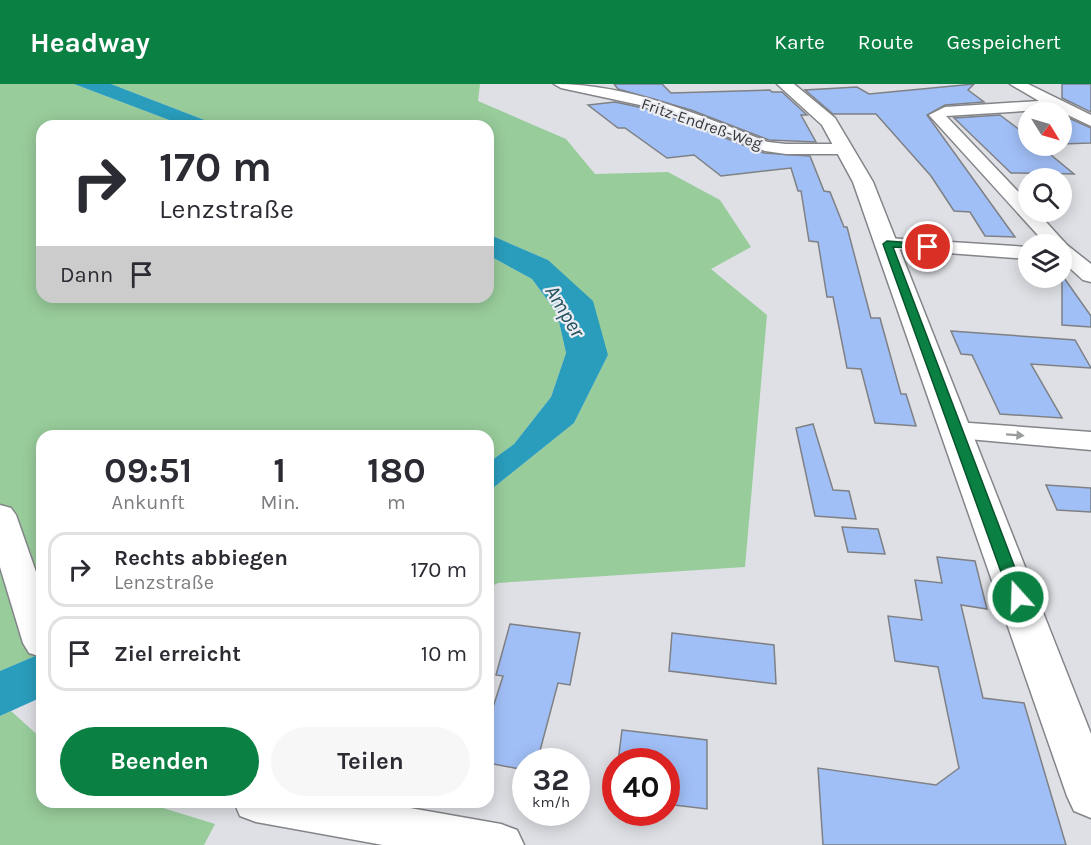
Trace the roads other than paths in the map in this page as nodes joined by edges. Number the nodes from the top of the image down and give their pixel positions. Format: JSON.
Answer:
{"nodes":[{"id":1,"x":561,"y":84,"type":"edge"},
{"id":2,"x":785,"y":84,"type":"edge"},
{"id":3,"x":1017,"y":84,"type":"edge"},
{"id":4,"x":1053,"y":102,"type":"edge"},
{"id":5,"x":1018,"y":106,"type":"edge"},
{"id":6,"x":1072,"y":112,"type":"edge"},
{"id":7,"x":1091,"y":122,"type":"edge"},
{"id":8,"x":844,"y":149,"type":"junction"},
{"id":9,"x":1046,"y":234,"type":"edge"},
{"id":10,"x":887,"y":244,"type":"junction"},
{"id":11,"x":1018,"y":252,"type":"edge"},
{"id":12,"x":1072,"y":253,"type":"edge"},
{"id":13,"x":1091,"y":256,"type":"edge"},
{"id":14,"x":1072,"y":259,"type":"edge"},
{"id":15,"x":1091,"y":275,"type":"edge"},
{"id":16,"x":956,"y":431,"type":"junction"},
{"id":17,"x":1091,"y":441,"type":"edge"},
{"id":18,"x":0,"y":515,"type":"edge"},
{"id":19,"x":36,"y":623,"type":"edge"},
{"id":20,"x":1091,"y":796,"type":"edge"},
{"id":21,"x":290,"y":808,"type":"edge"},
{"id":22,"x":501,"y":845,"type":"edge"}],
"edges":[{"from":1,"to":8,"type":"street","name":"Fritz-Endreß-Weg"},
{"from":2,"to":8,"type":"street"},
{"from":3,"to":4,"type":"street"},
{"from":5,"to":9,"type":"street"},
{"from":6,"to":7,"type":"street"},
{"from":8,"to":10,"type":"street"},
{"from":10,"to":11,"type":"street"},
{"from":10,"to":16,"type":"street"},
{"from":12,"to":13,"type":"street"},
{"from":14,"to":15,"type":"street"},
{"from":16,"to":17,"type":"street","one_way":true},
{"from":16,"to":20,"type":"street"},
{"from":18,"to":19,"type":"street"},
{"from":21,"to":22,"type":"street"}]}
